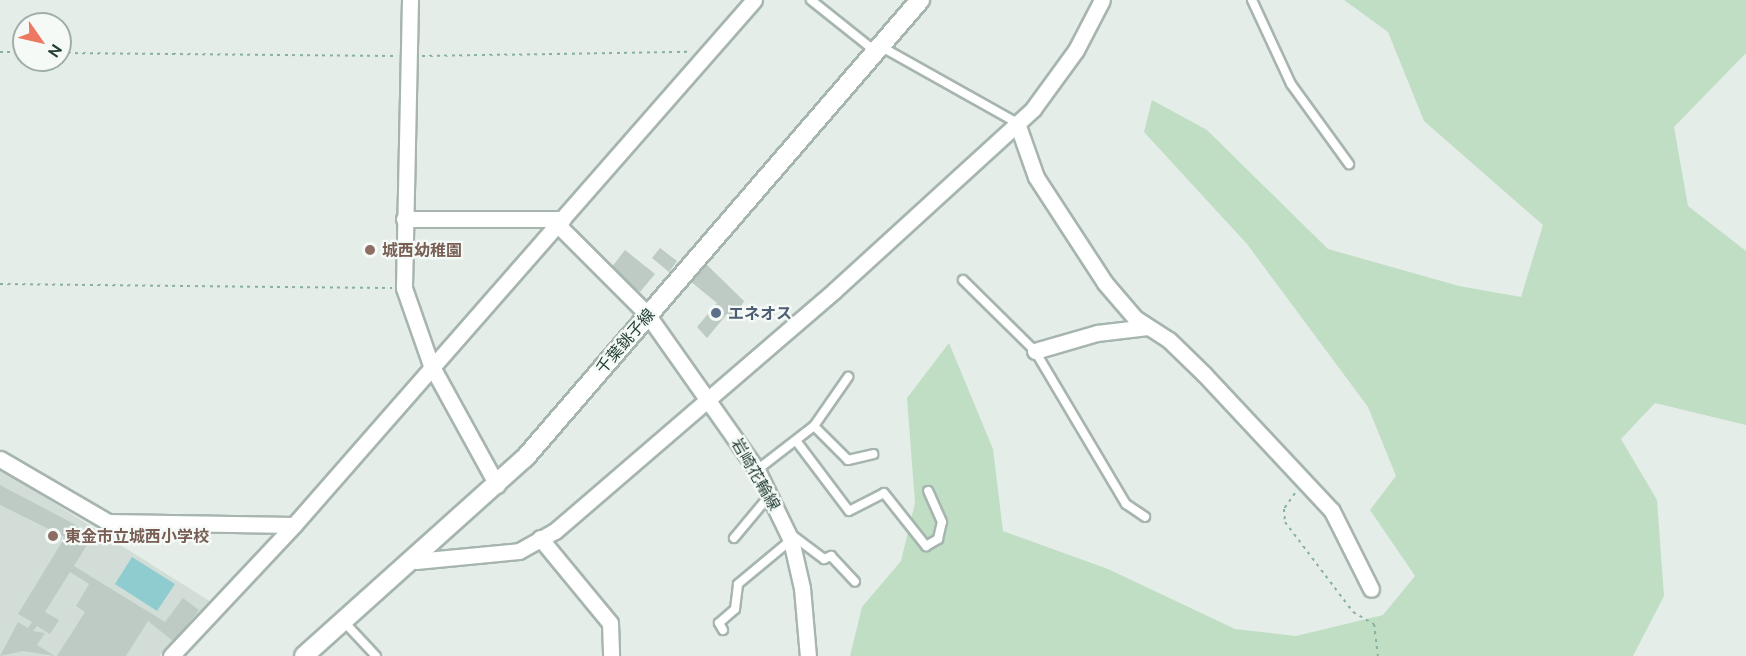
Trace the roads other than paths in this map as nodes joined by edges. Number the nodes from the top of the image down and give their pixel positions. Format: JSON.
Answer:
{"nodes":[{"id":1,"x":410,"y":0,"type":"edge"},
{"id":2,"x":753,"y":0,"type":"edge"},
{"id":3,"x":811,"y":0,"type":"edge"},
{"id":4,"x":920,"y":0,"type":"edge"},
{"id":5,"x":1252,"y":0,"type":"edge"},
{"id":6,"x":1099,"y":2,"type":"edge"},
{"id":7,"x":878,"y":49,"type":"junction"},
{"id":8,"x":1017,"y":123,"type":"junction"},
{"id":9,"x":1349,"y":164,"type":"dead end"},
{"id":10,"x":404,"y":219,"type":"junction"},
{"id":11,"x":560,"y":222,"type":"junction"},
{"id":12,"x":963,"y":280,"type":"dead end"},
{"id":13,"x":647,"y":315,"type":"junction"},
{"id":14,"x":1148,"y":327,"type":"junction"},
{"id":15,"x":1035,"y":351,"type":"junction"},
{"id":16,"x":431,"y":364,"type":"junction"},
{"id":17,"x":848,"y":377,"type":"dead end"},
{"id":18,"x":706,"y":397,"type":"junction"},
{"id":19,"x":814,"y":426,"type":"junction"},
{"id":20,"x":797,"y":442,"type":"junction"},
{"id":21,"x":873,"y":454,"type":"dead end"},
{"id":22,"x":0,"y":459,"type":"edge"},
{"id":23,"x":757,"y":470,"type":"junction"},
{"id":24,"x":497,"y":485,"type":"junction"},
{"id":25,"x":928,"y":491,"type":"dead end"},
{"id":26,"x":771,"y":494,"type":"junction"},
{"id":27,"x":1145,"y":517,"type":"dead end"},
{"id":28,"x":294,"y":525,"type":"junction"},
{"id":29,"x":789,"y":536,"type":"junction"},
{"id":30,"x":540,"y":538,"type":"junction"},
{"id":31,"x":734,"y":538,"type":"dead end"},
{"id":32,"x":416,"y":561,"type":"junction"},
{"id":33,"x":855,"y":582,"type":"dead end"},
{"id":34,"x":1371,"y":589,"type":"dead end"},
{"id":35,"x":345,"y":623,"type":"junction"},
{"id":36,"x":723,"y":630,"type":"dead end"},
{"id":37,"x":171,"y":656,"type":"edge"},
{"id":38,"x":304,"y":656,"type":"edge"},
{"id":39,"x":376,"y":656,"type":"edge"},
{"id":40,"x":611,"y":656,"type":"edge"},
{"id":41,"x":808,"y":656,"type":"edge"}],
"edges":[{"from":1,"to":10,"type":"street"},
{"from":2,"to":11,"type":"street"},
{"from":3,"to":7,"type":"lane"},
{"from":4,"to":7,"type":"street","name":"千葉銚子線"},
{"from":5,"to":9,"type":"lane"},
{"from":6,"to":8,"type":"street"},
{"from":7,"to":8,"type":"lane"},
{"from":7,"to":13,"type":"street","name":"千葉銚子線"},
{"from":8,"to":14,"type":"street"},
{"from":8,"to":18,"type":"street"},
{"from":10,"to":11,"type":"street"},
{"from":10,"to":16,"type":"street"},
{"from":11,"to":13,"type":"street","name":"岩崎花輪線"},
{"from":11,"to":16,"type":"street"},
{"from":12,"to":15,"type":"lane"},
{"from":13,"to":18,"type":"street","name":"岩崎花輪線"},
{"from":13,"to":24,"type":"street","name":"千葉銚子線"},
{"from":14,"to":15,"type":"street"},
{"from":14,"to":34,"type":"street"},
{"from":15,"to":27,"type":"lane"},
{"from":16,"to":24,"type":"street"},
{"from":16,"to":28,"type":"street"},
{"from":17,"to":19,"type":"lane"},
{"from":18,"to":23,"type":"street","name":"岩崎花輪線"},
{"from":18,"to":30,"type":"street"},
{"from":19,"to":20,"type":"lane"},
{"from":19,"to":21,"type":"lane"},
{"from":20,"to":23,"type":"lane"},
{"from":20,"to":25,"type":"lane"},
{"from":22,"to":28,"type":"street"},
{"from":23,"to":26,"type":"street","name":"岩崎花輪線"},
{"from":24,"to":32,"type":"street","name":"千葉銚子線"},
{"from":26,"to":29,"type":"street","name":"岩崎花輪線"},
{"from":26,"to":31,"type":"lane"},
{"from":28,"to":37,"type":"street"},
{"from":29,"to":33,"type":"lane"},
{"from":29,"to":36,"type":"lane"},
{"from":29,"to":41,"type":"street","name":"岩崎花輪線"},
{"from":30,"to":32,"type":"street"},
{"from":30,"to":40,"type":"street"},
{"from":32,"to":35,"type":"street","name":"千葉銚子線"},
{"from":35,"to":38,"type":"street","name":"千葉銚子線"},
{"from":35,"to":39,"type":"lane"}]}
